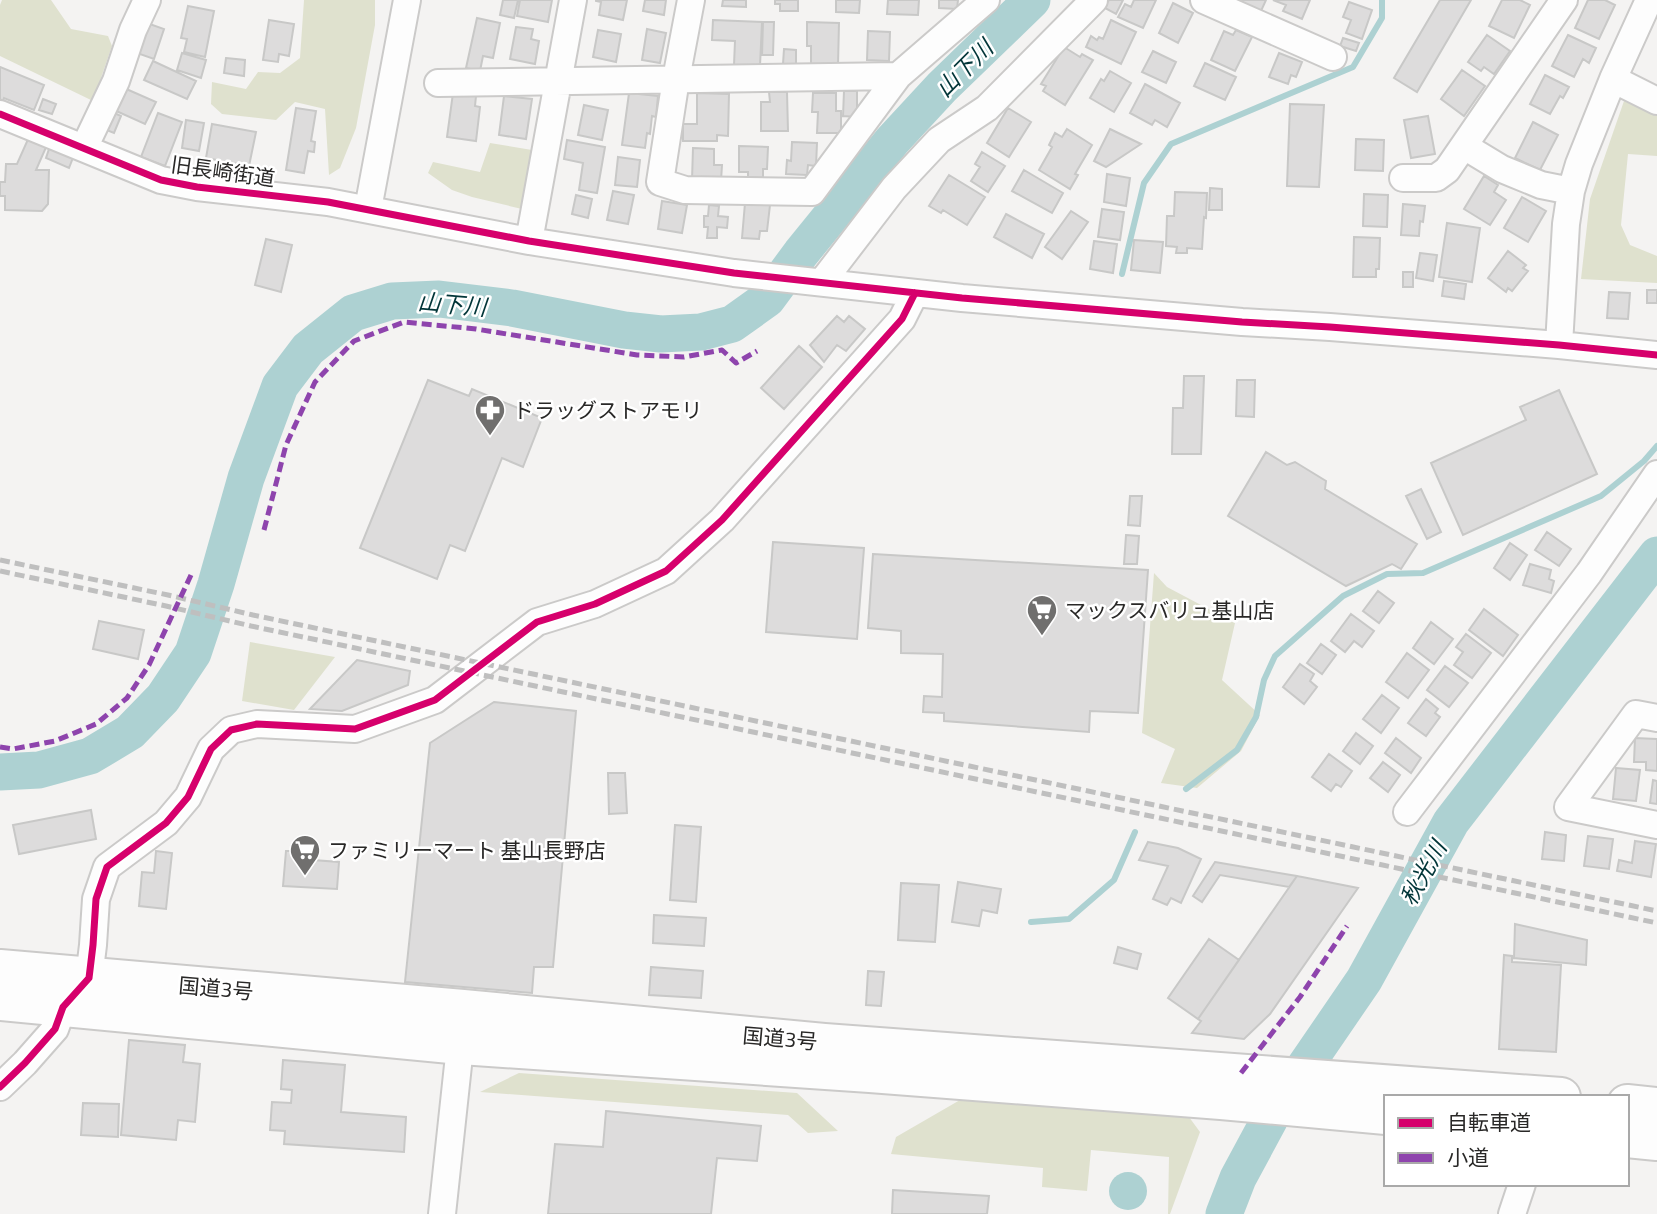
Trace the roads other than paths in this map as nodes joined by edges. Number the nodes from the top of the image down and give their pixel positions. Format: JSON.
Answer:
{"nodes":[{"id":1,"x":147,"y":0,"type":"edge"},
{"id":2,"x":407,"y":0,"type":"edge"},
{"id":3,"x":573,"y":0,"type":"edge"},
{"id":4,"x":691,"y":0,"type":"edge"},
{"id":5,"x":986,"y":0,"type":"edge"},
{"id":6,"x":1094,"y":0,"type":"edge"},
{"id":7,"x":1204,"y":0,"type":"edge"},
{"id":8,"x":1564,"y":0,"type":"edge"},
{"id":9,"x":1649,"y":0,"type":"edge"},
{"id":10,"x":1332,"y":57,"type":"dead end"},
{"id":11,"x":898,"y":76,"type":"junction"},
{"id":12,"x":676,"y":79,"type":"junction"},
{"id":13,"x":1613,"y":79,"type":"junction"},
{"id":14,"x":558,"y":82,"type":"junction"},
{"id":15,"x":438,"y":83,"type":"dead end"},
{"id":16,"x":1657,"y":101,"type":"edge"},
{"id":17,"x":0,"y":114,"type":"edge"},
{"id":18,"x":1464,"y":146,"type":"junction"},
{"id":19,"x":84,"y":148,"type":"junction"},
{"id":20,"x":1403,"y":178,"type":"dead end"},
{"id":21,"x":1571,"y":191,"type":"junction"},
{"id":22,"x":368,"y":209,"type":"junction"},
{"id":23,"x":528,"y":241,"type":"junction"},
{"id":24,"x":815,"y":282,"type":"junction"},
{"id":25,"x":915,"y":293,"type":"junction"},
{"id":26,"x":1559,"y":345,"type":"junction"},
{"id":27,"x":1657,"y":355,"type":"edge"},
{"id":28,"x":1657,"y":474,"type":"edge"},
{"id":29,"x":1657,"y":718,"type":"edge"},
{"id":30,"x":1406,"y":812,"type":"dead end"},
{"id":31,"x":1657,"y":825,"type":"edge"},
{"id":32,"x":0,"y":969,"type":"edge"},
{"id":33,"x":89,"y":978,"type":"junction"},
{"id":34,"x":0,"y":1000,"type":"edge"},
{"id":35,"x":63,"y":1007,"type":"junction"},
{"id":36,"x":462,"y":1027,"type":"junction"},
{"id":37,"x":0,"y":1087,"type":"edge"},
{"id":38,"x":1357,"y":1097,"type":"junction"},
{"id":39,"x":1384,"y":1097,"type":"edge"},
{"id":40,"x":1629,"y":1104,"type":"edge"},
{"id":41,"x":1657,"y":1107,"type":"edge"},
{"id":42,"x":1384,"y":1114,"type":"edge"},
{"id":43,"x":1629,"y":1138,"type":"edge"},
{"id":44,"x":1657,"y":1141,"type":"edge"},
{"id":45,"x":1521,"y":1186,"type":"edge"},
{"id":46,"x":442,"y":1214,"type":"edge"},
{"id":47,"x":1512,"y":1214,"type":"edge"}],
"edges":[{"from":1,"to":19,"type":"street"},
{"from":2,"to":22,"type":"street"},
{"from":3,"to":14,"type":"street"},
{"from":4,"to":12,"type":"street"},
{"from":5,"to":11,"type":"street"},
{"from":6,"to":24,"type":"street"},
{"from":7,"to":10,"type":"street"},
{"from":8,"to":18,"type":"street"},
{"from":9,"to":13,"type":"street"},
{"from":11,"to":12,"type":"street"},
{"from":11,"to":12,"type":"street"},
{"from":12,"to":14,"type":"street"},
{"from":13,"to":16,"type":"street"},
{"from":13,"to":21,"type":"street"},
{"from":14,"to":15,"type":"street"},
{"from":14,"to":23,"type":"street"},
{"from":17,"to":19,"type":"street","name":"旧長崎街道"},
{"from":18,"to":20,"type":"street"},
{"from":18,"to":21,"type":"street"},
{"from":19,"to":22,"type":"street","name":"旧長崎街道"},
{"from":21,"to":26,"type":"street"},
{"from":22,"to":23,"type":"street","name":"旧長崎街道"},
{"from":23,"to":24,"type":"street","name":"旧長崎街道"},
{"from":24,"to":25,"type":"street","name":"旧長崎街道"},
{"from":25,"to":26,"type":"street","name":"旧長崎街道"},
{"from":25,"to":33,"type":"street"},
{"from":26,"to":27,"type":"street","name":"旧長崎街道"},
{"from":28,"to":30,"type":"street"},
{"from":29,"to":31,"type":"street"},
{"from":32,"to":33,"type":"highway","name":"国道3号"},
{"from":33,"to":35,"type":"street"},
{"from":33,"to":36,"type":"highway","name":"国道3号"},
{"from":34,"to":35,"type":"highway","name":"国道3号"},
{"from":35,"to":36,"type":"highway","name":"国道3号"},
{"from":35,"to":37,"type":"street"},
{"from":36,"to":38,"type":"highway","name":"国道3号"},
{"from":36,"to":46,"type":"street"},
{"from":38,"to":39,"type":"highway","name":"国道3号"},
{"from":38,"to":42,"type":"highway","name":"国道3号"},
{"from":40,"to":41,"type":"highway"},
{"from":43,"to":44,"type":"highway"},
{"from":45,"to":47,"type":"street"}]}
